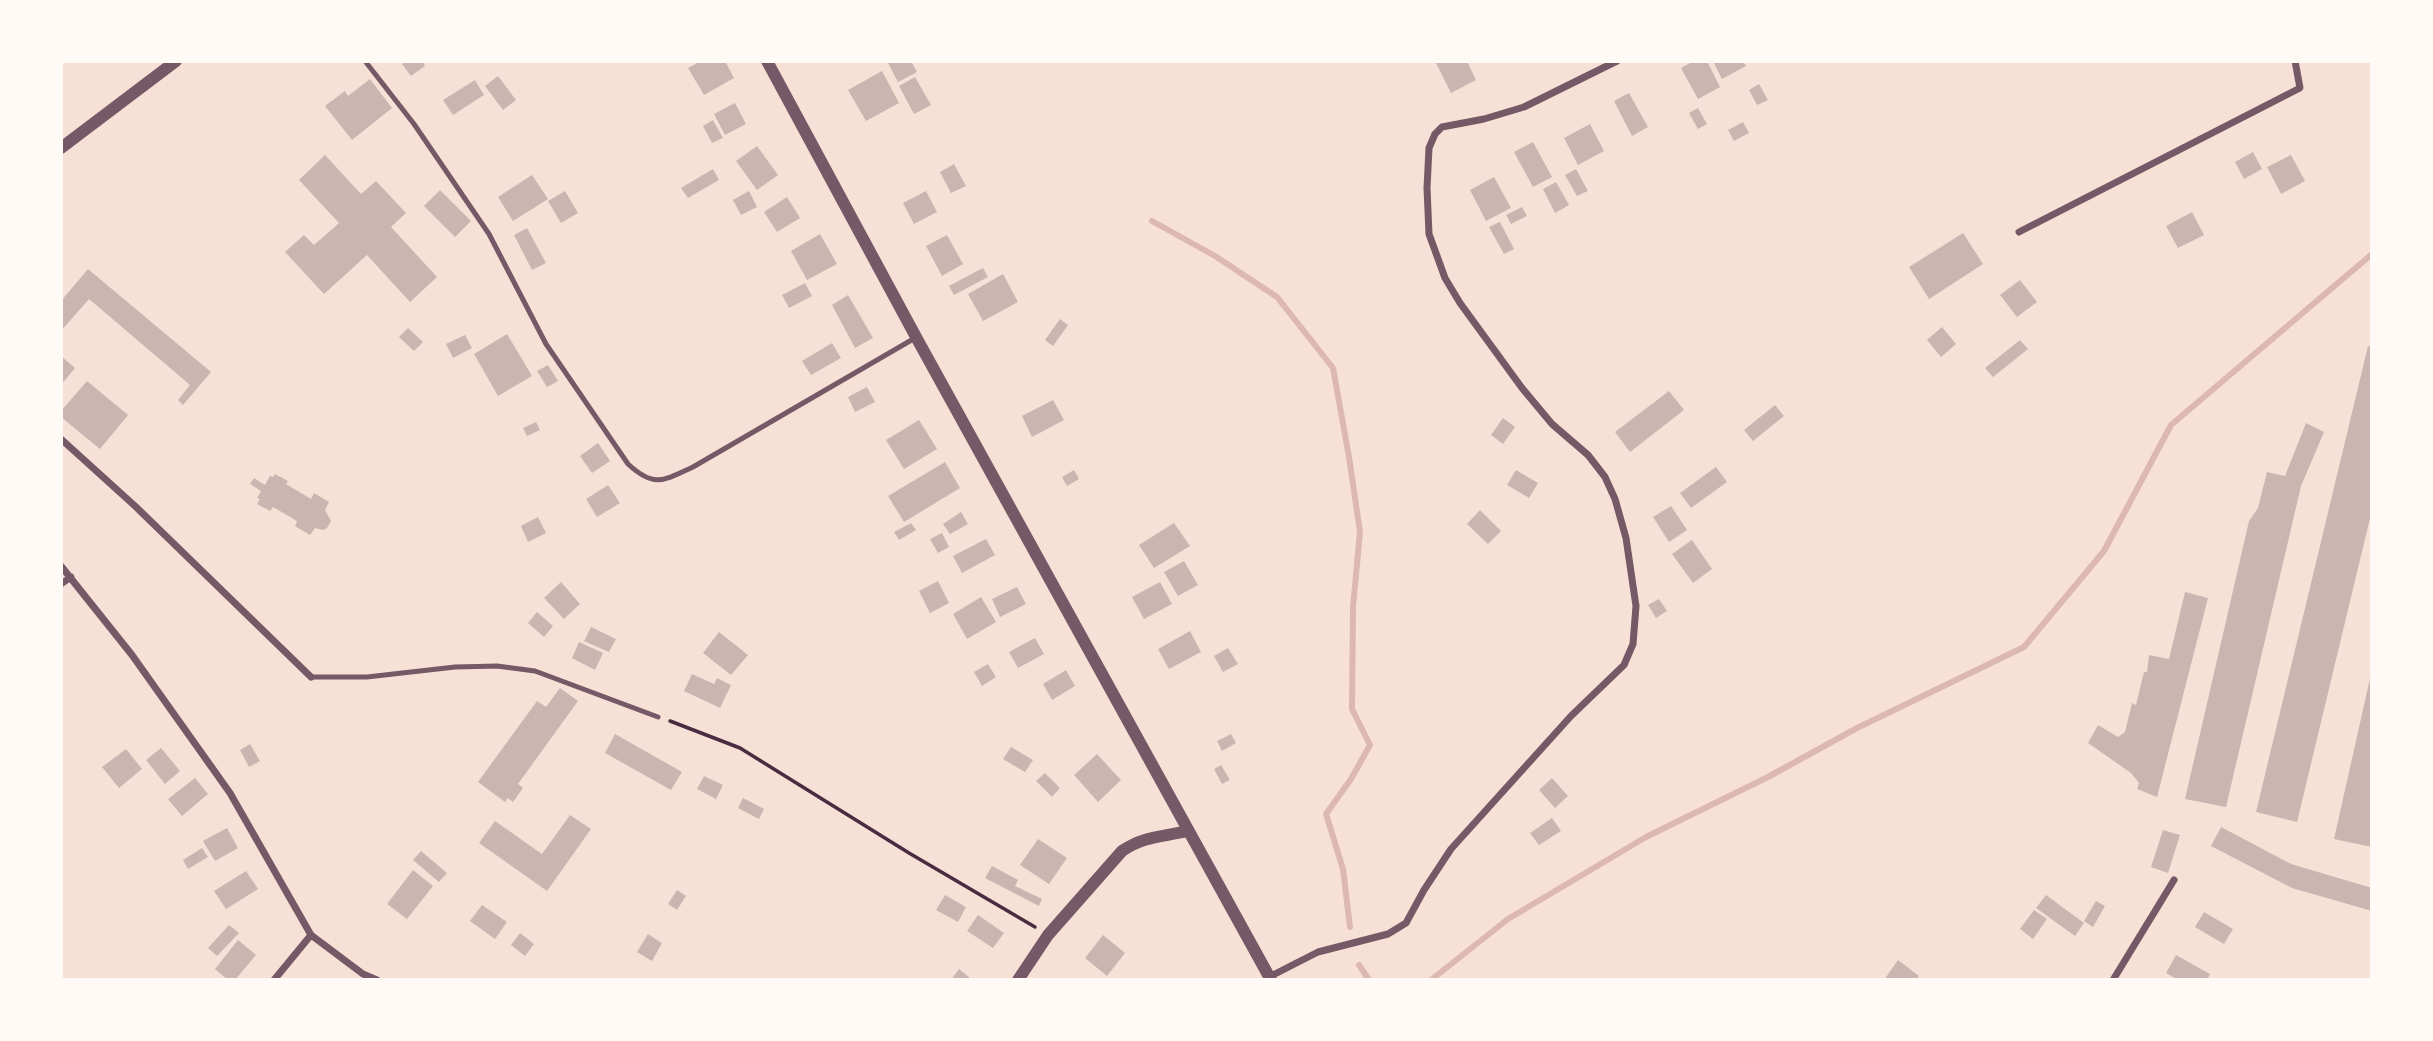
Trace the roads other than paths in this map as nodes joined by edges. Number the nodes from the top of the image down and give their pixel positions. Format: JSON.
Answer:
{"nodes":[{"id":1,"x":176,"y":61,"type":"edge"},
{"id":2,"x":366,"y":61,"type":"edge"},
{"id":3,"x":767,"y":61,"type":"edge"},
{"id":4,"x":1617,"y":61,"type":"edge"},
{"id":5,"x":2295,"y":61,"type":"edge"},
{"id":6,"x":61,"y":148,"type":"edge"},
{"id":7,"x":2019,"y":232,"type":"dead end"},
{"id":8,"x":916,"y":337,"type":"junction"},
{"id":9,"x":61,"y":439,"type":"edge"},
{"id":10,"x":61,"y":565,"type":"edge"},
{"id":11,"x":71,"y":577,"type":"junction"},
{"id":12,"x":61,"y":584,"type":"edge"},
{"id":13,"x":311,"y":677,"type":"joint"},
{"id":14,"x":659,"y":717,"type":"road end"},
{"id":15,"x":1188,"y":831,"type":"junction"},
{"id":16,"x":2174,"y":880,"type":"dead end"},
{"id":17,"x":311,"y":935,"type":"junction"},
{"id":18,"x":1270,"y":978,"type":"edge"},
{"id":19,"x":274,"y":980,"type":"edge"},
{"id":20,"x":377,"y":980,"type":"edge"},
{"id":21,"x":1018,"y":980,"type":"edge"},
{"id":22,"x":2113,"y":980,"type":"edge"}],
"edges":[{"from":1,"to":6,"type":"street"},
{"from":2,"to":8,"type":"lane"},
{"from":3,"to":8,"type":"street"},
{"from":4,"to":18,"type":"street"},
{"from":5,"to":7,"type":"street"},
{"from":8,"to":15,"type":"street"},
{"from":9,"to":13,"type":"street"},
{"from":10,"to":11,"type":"street"},
{"from":11,"to":12,"type":"street"},
{"from":11,"to":17,"type":"street"},
{"from":13,"to":14,"type":"lane"},
{"from":15,"to":18,"type":"street"},
{"from":15,"to":21,"type":"street"},
{"from":16,"to":22,"type":"street"},
{"from":17,"to":19,"type":"street"},
{"from":17,"to":20,"type":"street"}]}
